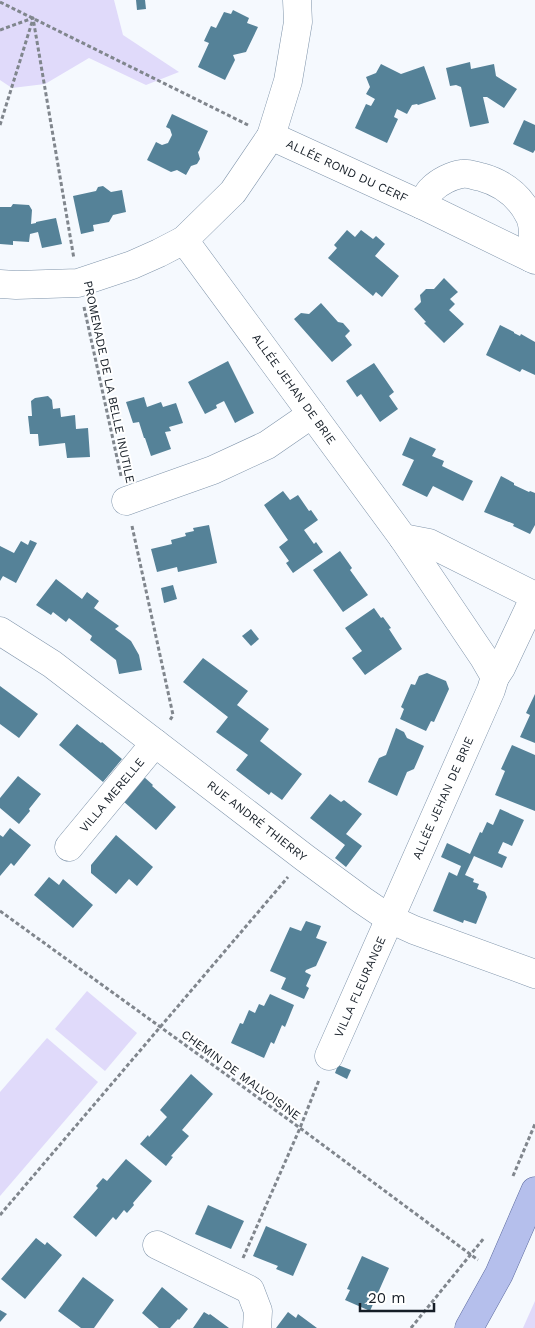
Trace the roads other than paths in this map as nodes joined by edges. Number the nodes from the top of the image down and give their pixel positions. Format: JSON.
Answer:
{"nodes":[{"id":1,"x":297,"y":0,"type":"edge"},
{"id":2,"x":271,"y":136,"type":"junction"},
{"id":3,"x":422,"y":205,"type":"junction"},
{"id":4,"x":184,"y":240,"type":"junction"},
{"id":5,"x":533,"y":259,"type":"edge"},
{"id":6,"x":0,"y":284,"type":"edge"},
{"id":7,"x":312,"y":414,"type":"junction"},
{"id":8,"x":126,"y":501,"type":"road end"},
{"id":9,"x":403,"y":538,"type":"junction"},
{"id":10,"x":535,"y":596,"type":"edge"},
{"id":11,"x":0,"y":631,"type":"edge"},
{"id":12,"x":494,"y":677,"type":"junction"},
{"id":13,"x":155,"y":743,"type":"junction"},
{"id":14,"x":69,"y":847,"type":"dead end"},
{"id":15,"x":390,"y":919,"type":"junction"},
{"id":16,"x":535,"y":974,"type":"edge"},
{"id":17,"x":329,"y":1056,"type":"road end"},
{"id":18,"x":523,"y":1185,"type":"edge"},
{"id":19,"x":157,"y":1244,"type":"dead end"},
{"id":20,"x":256,"y":1328,"type":"edge"},
{"id":21,"x":468,"y":1328,"type":"edge"}],
"edges":[{"from":1,"to":2,"type":"street"},
{"from":2,"to":3,"type":"street","name":"ALLÉE ROND DU CERF"},
{"from":2,"to":4,"type":"street","name":"ALLÉE ROND DU CERF"},
{"from":3,"to":5,"type":"street","name":"ALLÉE ROND DU CERF"},
{"from":3,"to":5,"type":"street","name":"ALLÉE ROND DU CERF"},
{"from":4,"to":6,"type":"street","name":"ALLÉE ROND DU CERF"},
{"from":4,"to":7,"type":"street","name":"ALLÉE JEHAN DE BRIE"},
{"from":7,"to":8,"type":"street"},
{"from":7,"to":9,"type":"street","name":"ALLÉE JEHAN DE BRIE"},
{"from":9,"to":10,"type":"street","name":"ALLÉE JEHAN DE BRIE"},
{"from":9,"to":12,"type":"street","name":"ALLÉE JEHAN DE BRIE"},
{"from":10,"to":12,"type":"street","name":"ALLÉE JEHAN DE BRIE"},
{"from":11,"to":13,"type":"street","name":"RUE ANDRÉ THIERRY"},
{"from":12,"to":15,"type":"street","name":"ALLÉE JEHAN DE BRIE"},
{"from":13,"to":14,"type":"street","name":"VILLA MERELLE"},
{"from":13,"to":15,"type":"street","name":"RUE ANDRÉ THIERRY"},
{"from":15,"to":16,"type":"street","name":"RUE ANDRÉ THIERRY"},
{"from":15,"to":17,"type":"street","name":"VILLA FLEURANGE"},
{"from":18,"to":21,"type":"main road"},
{"from":19,"to":20,"type":"street"}]}
